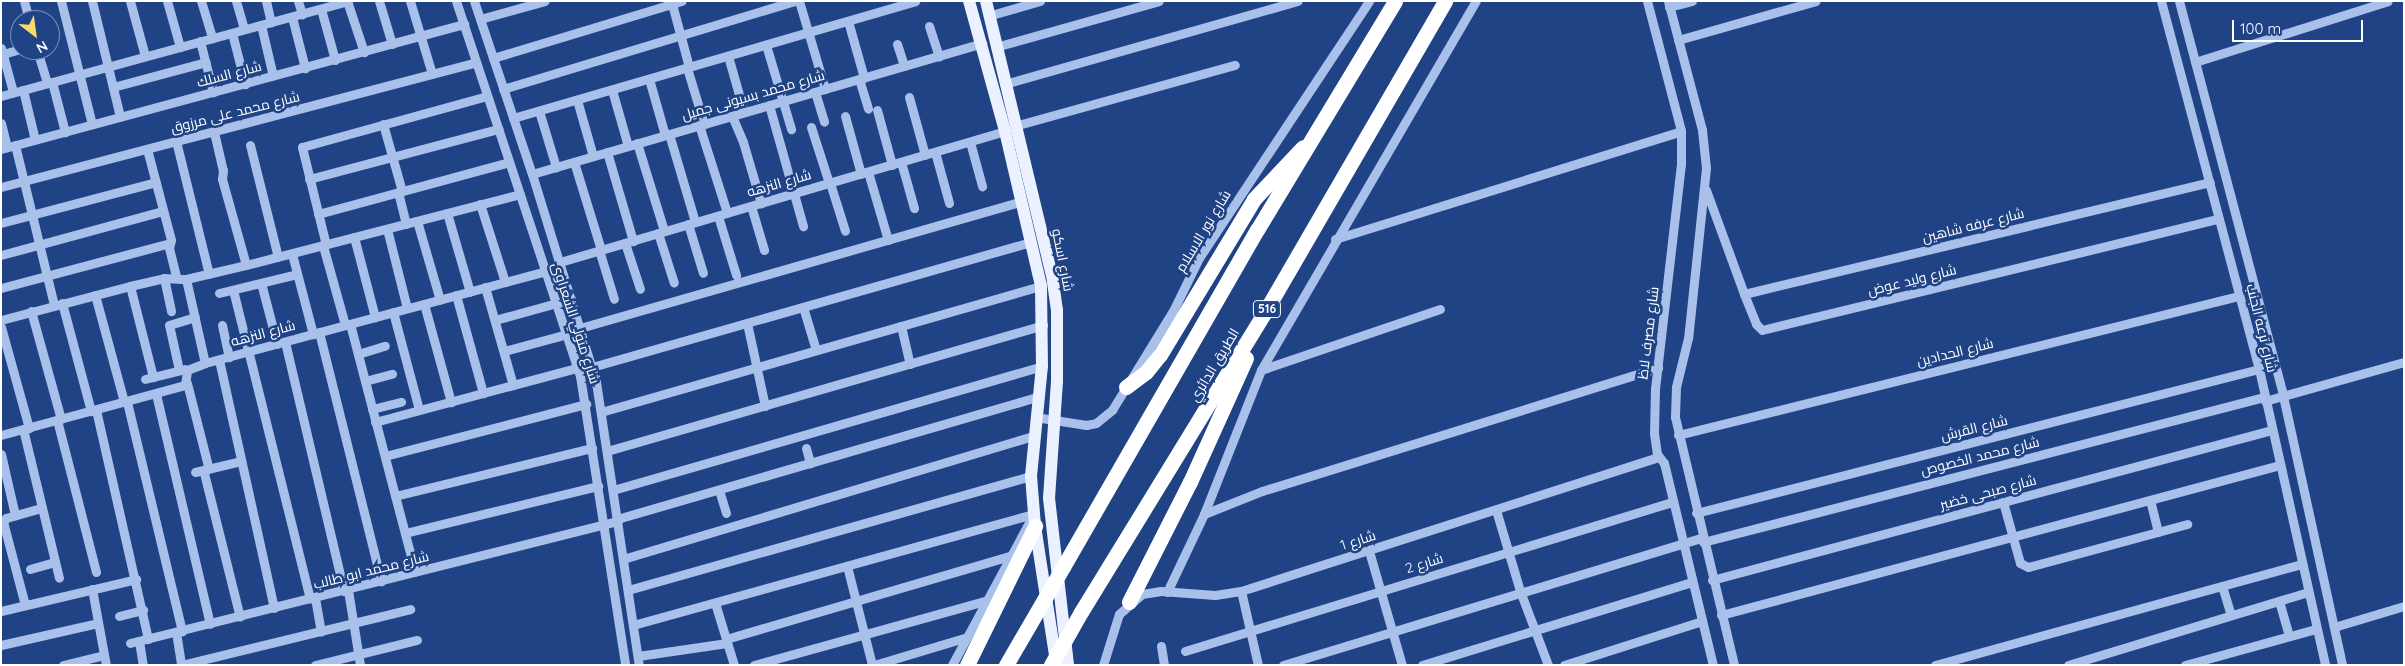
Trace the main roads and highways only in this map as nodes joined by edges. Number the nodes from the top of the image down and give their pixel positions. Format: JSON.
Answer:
{"nodes":[{"id":1,"x":969,"y":1,"type":"edge"},
{"id":2,"x":986,"y":1,"type":"edge"},
{"id":3,"x":1395,"y":1,"type":"edge"},
{"id":4,"x":1444,"y":1,"type":"edge"},
{"id":5,"x":1314,"y":138,"type":"junction"},
{"id":6,"x":1266,"y":310,"type":"junction"},
{"id":7,"x":1126,"y":388,"type":"road end"},
{"id":8,"x":1034,"y":520,"type":"junction"},
{"id":9,"x":1129,"y":602,"type":"road end"},
{"id":10,"x":967,"y":665,"type":"edge"},
{"id":11,"x":1006,"y":665,"type":"edge"},
{"id":12,"x":1051,"y":665,"type":"edge"},
{"id":13,"x":1056,"y":665,"type":"edge"},
{"id":14,"x":1068,"y":665,"type":"edge"}],
"edges":[{"from":1,"to":8,"type":"main road","name":"شارع اسكو"},
{"from":2,"to":14,"type":"main road","name":"شارع اسكو"},
{"from":3,"to":5,"type":"highway"},
{"from":4,"to":6,"type":"highway","name":"الطريق الدائري","number":"516"},
{"from":5,"to":7,"type":"highway"},
{"from":5,"to":11,"type":"highway","bridge":true},
{"from":6,"to":9,"type":"highway"},
{"from":6,"to":12,"type":"highway","name":"الطريق الدائري","number":"516","bridge":true},
{"from":8,"to":10,"type":"highway"},
{"from":8,"to":13,"type":"main road","name":"شارع اسكو"}]}
